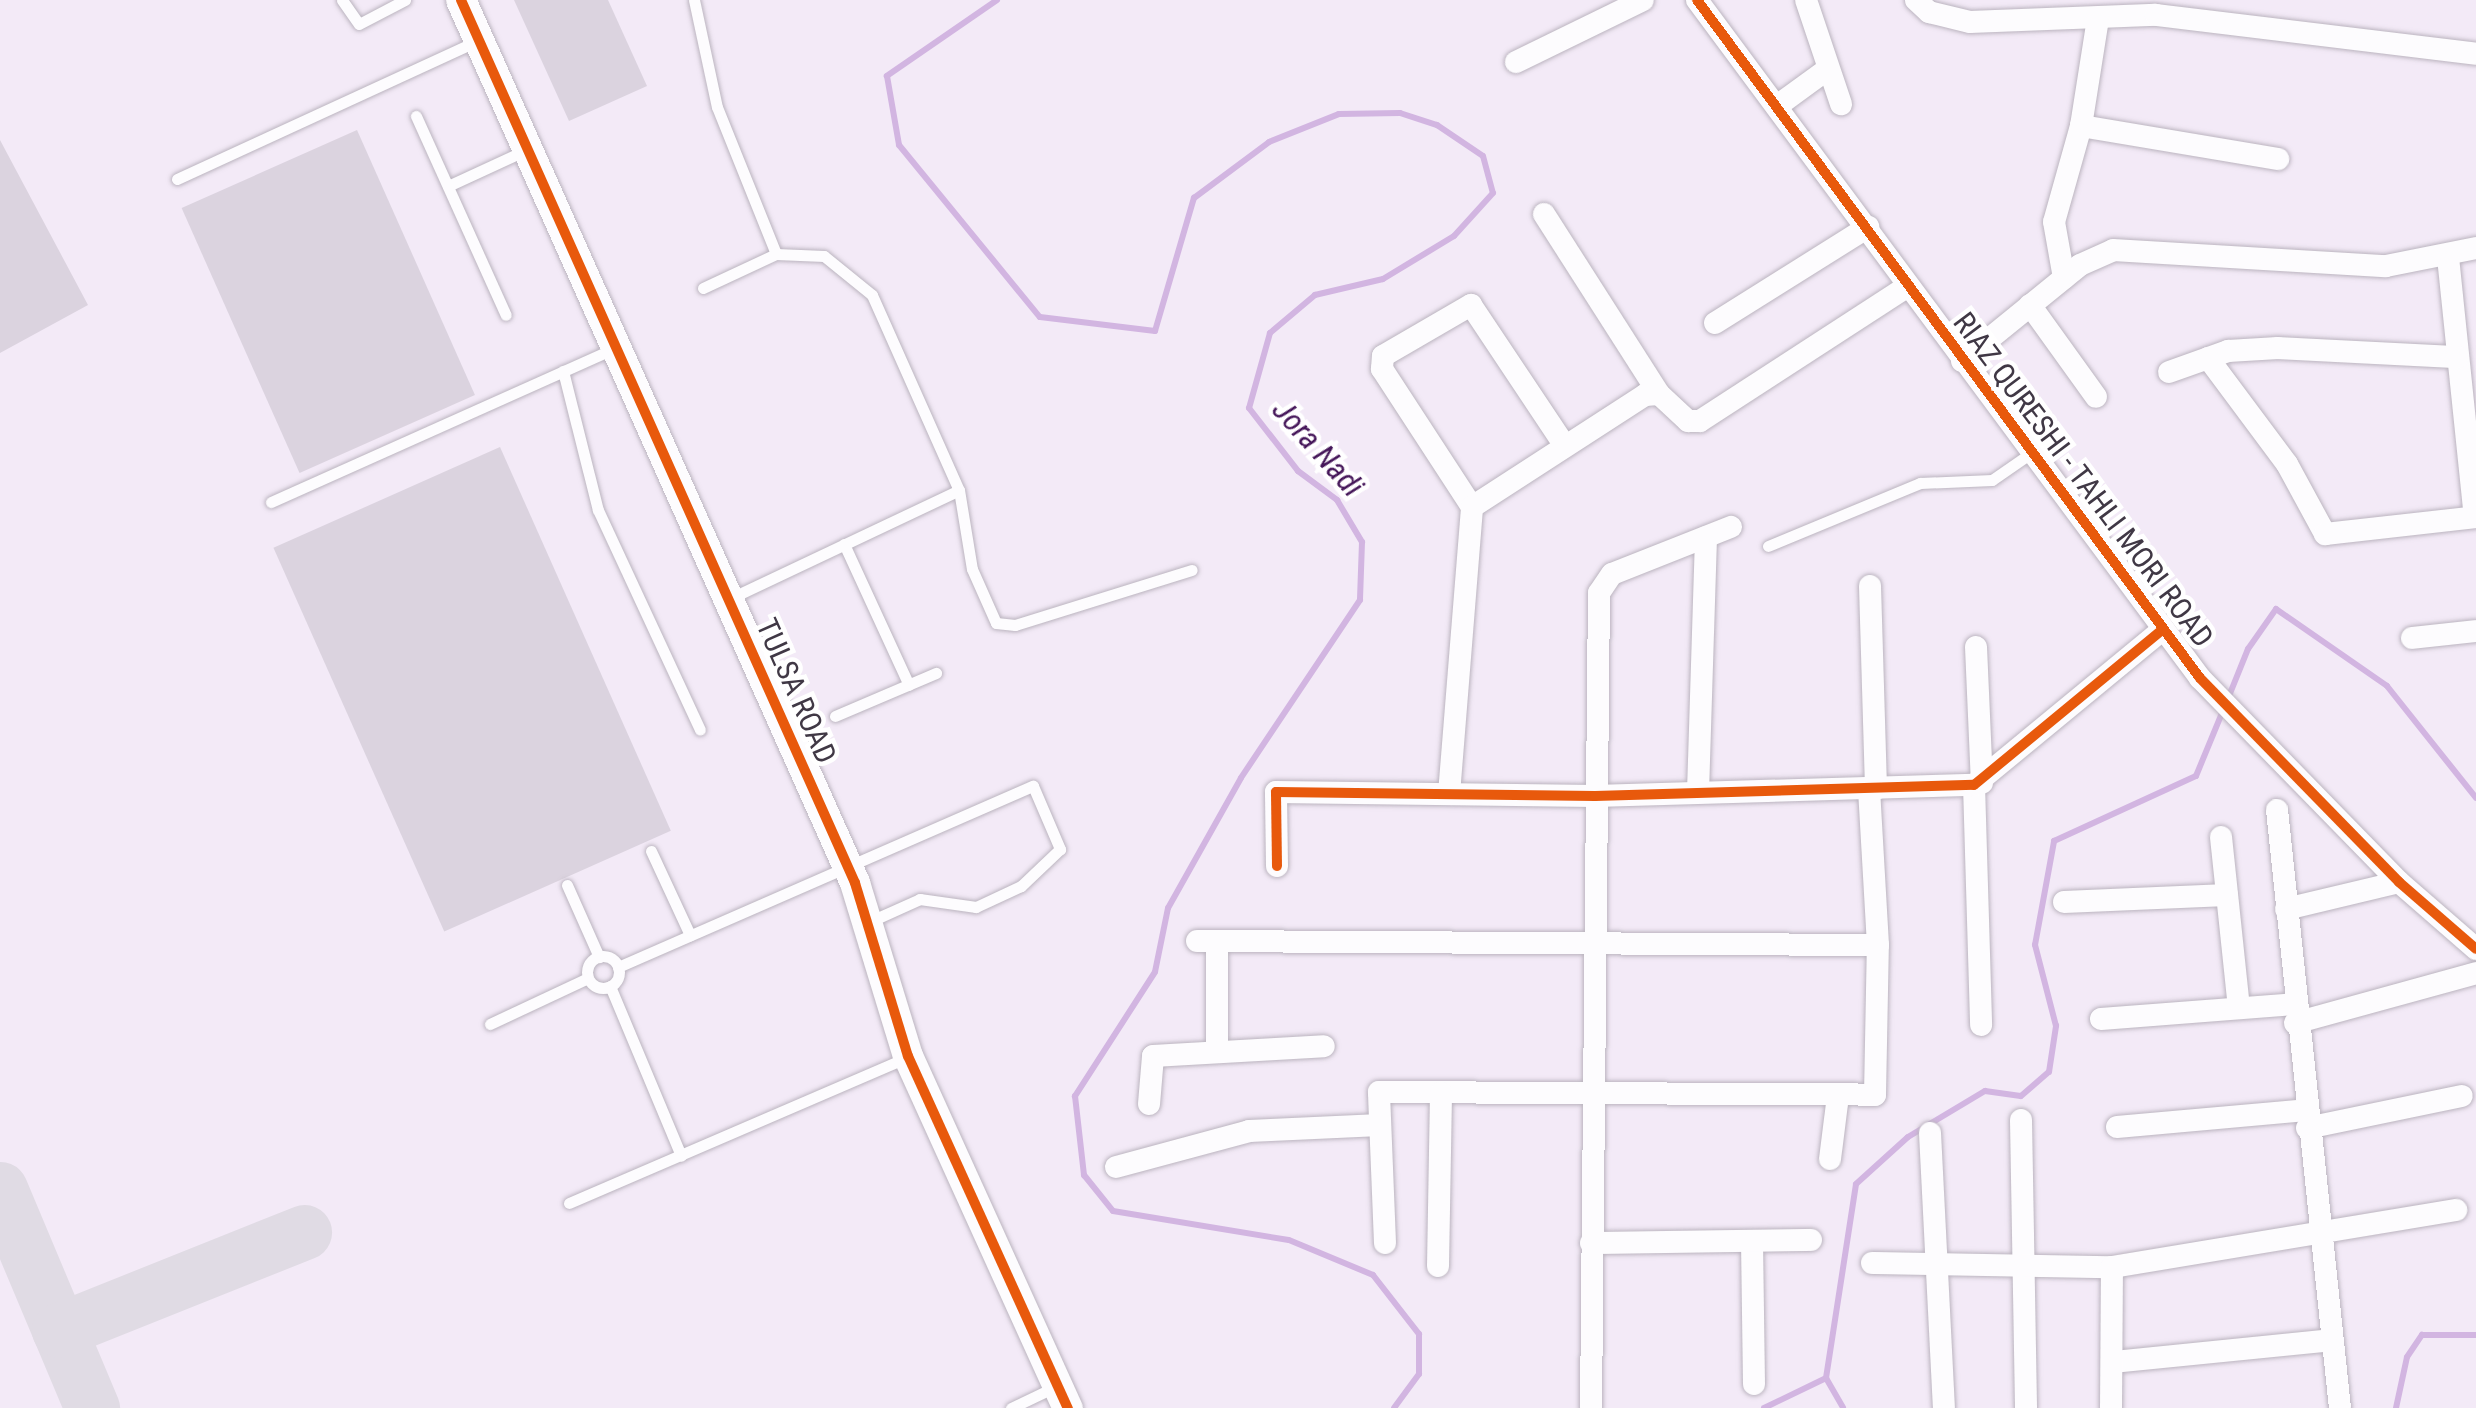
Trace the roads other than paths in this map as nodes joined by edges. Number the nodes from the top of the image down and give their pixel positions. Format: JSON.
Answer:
{"nodes":[{"id":1,"x":342,"y":0,"type":"edge"},
{"id":2,"x":406,"y":0,"type":"edge"},
{"id":3,"x":461,"y":0,"type":"edge"},
{"id":4,"x":694,"y":0,"type":"edge"},
{"id":5,"x":1643,"y":0,"type":"edge"},
{"id":6,"x":1697,"y":0,"type":"edge"},
{"id":7,"x":1806,"y":0,"type":"edge"},
{"id":8,"x":1916,"y":0,"type":"edge"},
{"id":9,"x":2023,"y":10,"type":"edge"},
{"id":10,"x":2098,"y":20,"type":"junction"},
{"id":11,"x":479,"y":40,"type":"junction"},
{"id":12,"x":2476,"y":54,"type":"edge"},
{"id":13,"x":1516,"y":62,"type":"dead end"},
{"id":14,"x":1828,"y":69,"type":"junction"},
{"id":15,"x":1841,"y":104,"type":"dead end"},
{"id":16,"x":1776,"y":106,"type":"junction"},
{"id":17,"x":416,"y":116,"type":"dead end"},
{"id":18,"x":2081,"y":126,"type":"junction"},
{"id":19,"x":527,"y":149,"type":"junction"},
{"id":20,"x":2278,"y":159,"type":"dead end"},
{"id":21,"x":176,"y":179,"type":"dead end"},
{"id":22,"x":448,"y":186,"type":"junction"},
{"id":23,"x":1544,"y":214,"type":"dead end"},
{"id":24,"x":1868,"y":228,"type":"junction"},
{"id":25,"x":2476,"y":248,"type":"edge"},
{"id":26,"x":776,"y":254,"type":"junction"},
{"id":27,"x":2448,"y":256,"type":"junction"},
{"id":28,"x":2064,"y":278,"type":"junction"},
{"id":29,"x":1908,"y":286,"type":"junction"},
{"id":30,"x":702,"y":288,"type":"dead end"},
{"id":31,"x":2030,"y":305,"type":"junction"},
{"id":32,"x":506,"y":315,"type":"dead end"},
{"id":33,"x":1715,"y":323,"type":"dead end"},
{"id":34,"x":615,"y":348,"type":"junction"},
{"id":35,"x":2458,"y":357,"type":"junction"},
{"id":36,"x":2208,"y":358,"type":"junction"},
{"id":37,"x":1962,"y":361,"type":"junction"},
{"id":38,"x":563,"y":372,"type":"junction"},
{"id":39,"x":2170,"y":372,"type":"dead end"},
{"id":40,"x":1659,"y":394,"type":"junction"},
{"id":41,"x":2096,"y":397,"type":"dead end"},
{"id":42,"x":1565,"y":446,"type":"junction"},
{"id":43,"x":2031,"y":453,"type":"junction"},
{"id":44,"x":959,"y":490,"type":"junction"},
{"id":45,"x":271,"y":502,"type":"dead end"},
{"id":46,"x":1472,"y":507,"type":"junction"},
{"id":47,"x":2475,"y":517,"type":"edge"},
{"id":48,"x":1731,"y":527,"type":"dead end"},
{"id":49,"x":1706,"y":537,"type":"junction"},
{"id":50,"x":844,"y":544,"type":"junction"},
{"id":51,"x":1768,"y":546,"type":"dead end"},
{"id":52,"x":1192,"y":570,"type":"dead end"},
{"id":53,"x":1870,"y":586,"type":"dead end"},
{"id":54,"x":727,"y":599,"type":"junction"},
{"id":55,"x":2163,"y":629,"type":"junction"},
{"id":56,"x":2476,"y":631,"type":"edge"},
{"id":57,"x":2412,"y":638,"type":"dead end"},
{"id":58,"x":1976,"y":647,"type":"dead end"},
{"id":59,"x":936,"y":673,"type":"dead end"},
{"id":60,"x":909,"y":685,"type":"junction"},
{"id":61,"x":834,"y":716,"type":"dead end"},
{"id":62,"x":700,"y":730,"type":"dead end"},
{"id":63,"x":1978,"y":784,"type":"junction"},
{"id":64,"x":1872,"y":789,"type":"junction"},
{"id":65,"x":1698,"y":792,"type":"junction"},
{"id":66,"x":1450,"y":794,"type":"junction"},
{"id":67,"x":1595,"y":796,"type":"junction"},
{"id":68,"x":2278,"y":810,"type":"dead end"},
{"id":69,"x":2221,"y":837,"type":"dead end"},
{"id":70,"x":652,"y":851,"type":"dead end"},
{"id":71,"x":847,"y":864,"type":"junction"},
{"id":72,"x":1277,"y":866,"type":"dead end"},
{"id":73,"x":2399,"y":882,"type":"junction"},
{"id":74,"x":568,"y":885,"type":"dead end"},
{"id":75,"x":2228,"y":895,"type":"junction"},
{"id":76,"x":2064,"y":902,"type":"dead end"},
{"id":77,"x":2286,"y":909,"type":"junction"},
{"id":78,"x":867,"y":922,"type":"junction"},
{"id":79,"x":690,"y":935,"type":"junction"},
{"id":80,"x":1595,"y":944,"type":"junction"},
{"id":81,"x":1878,"y":945,"type":"junction"},
{"id":82,"x":2476,"y":949,"type":"edge"},
{"id":83,"x":599,"y":957,"type":"junction"},
{"id":84,"x":618,"y":967,"type":"junction"},
{"id":85,"x":2476,"y":973,"type":"edge"},
{"id":86,"x":588,"y":978,"type":"junction"},
{"id":87,"x":610,"y":986,"type":"junction"},
{"id":88,"x":2239,"y":1007,"type":"junction"},
{"id":89,"x":2295,"y":1013,"type":"junction"},
{"id":90,"x":2101,"y":1018,"type":"dead end"},
{"id":91,"x":490,"y":1024,"type":"dead end"},
{"id":92,"x":1981,"y":1025,"type":"dead end"},
{"id":93,"x":1324,"y":1046,"type":"dead end"},
{"id":94,"x":1217,"y":1049,"type":"junction"},
{"id":95,"x":908,"y":1056,"type":"junction"},
{"id":96,"x":1441,"y":1093,"type":"junction"},
{"id":97,"x":1593,"y":1094,"type":"junction"},
{"id":98,"x":1838,"y":1096,"type":"junction"},
{"id":99,"x":2462,"y":1096,"type":"dead end"},
{"id":100,"x":1149,"y":1104,"type":"dead end"},
{"id":101,"x":2307,"y":1119,"type":"junction"},
{"id":102,"x":2020,"y":1120,"type":"dead end"},
{"id":103,"x":1380,"y":1125,"type":"junction"},
{"id":104,"x":2117,"y":1127,"type":"dead end"},
{"id":105,"x":1930,"y":1133,"type":"dead end"},
{"id":106,"x":682,"y":1156,"type":"junction"},
{"id":107,"x":1830,"y":1159,"type":"dead end"},
{"id":108,"x":1116,"y":1167,"type":"dead end"},
{"id":109,"x":569,"y":1204,"type":"dead end"},
{"id":110,"x":2456,"y":1210,"type":"dead end"},
{"id":111,"x":2320,"y":1232,"type":"junction"},
{"id":112,"x":1811,"y":1240,"type":"dead end"},
{"id":113,"x":1752,"y":1241,"type":"junction"},
{"id":114,"x":1384,"y":1243,"type":"dead end"},
{"id":115,"x":1592,"y":1243,"type":"junction"},
{"id":116,"x":1872,"y":1263,"type":"dead end"},
{"id":117,"x":1936,"y":1264,"type":"junction"},
{"id":118,"x":2024,"y":1264,"type":"junction"},
{"id":119,"x":1438,"y":1266,"type":"dead end"},
{"id":120,"x":2112,"y":1267,"type":"junction"},
{"id":121,"x":2332,"y":1340,"type":"junction"},
{"id":122,"x":2113,"y":1362,"type":"junction"},
{"id":123,"x":1754,"y":1384,"type":"dead end"},
{"id":124,"x":1062,"y":1397,"type":"edge"},
{"id":125,"x":1011,"y":1408,"type":"edge"},
{"id":126,"x":1590,"y":1408,"type":"edge"},
{"id":127,"x":1944,"y":1408,"type":"edge"},
{"id":128,"x":2026,"y":1408,"type":"edge"},
{"id":129,"x":2111,"y":1408,"type":"edge"},
{"id":130,"x":2340,"y":1408,"type":"edge"}],
"edges":[{"from":1,"to":2,"type":"lane"},
{"from":3,"to":11,"type":"street","name":"TULSA ROAD"},
{"from":4,"to":26,"type":"lane"},
{"from":5,"to":13,"type":"street"},
{"from":6,"to":16,"type":"street","name":"RIAZ QURESHI - TAHLI MORI ROAD"},
{"from":7,"to":14,"type":"street"},
{"from":8,"to":9,"type":"street"},
{"from":9,"to":10,"type":"street"},
{"from":10,"to":12,"type":"street"},
{"from":10,"to":18,"type":"street"},
{"from":11,"to":19,"type":"street","name":"TULSA ROAD"},
{"from":11,"to":21,"type":"lane"},
{"from":14,"to":15,"type":"street"},
{"from":14,"to":16,"type":"street"},
{"from":16,"to":24,"type":"street","name":"RIAZ QURESHI - TAHLI MORI ROAD"},
{"from":17,"to":22,"type":"lane"},
{"from":18,"to":20,"type":"street"},
{"from":18,"to":28,"type":"street"},
{"from":19,"to":22,"type":"lane"},
{"from":19,"to":34,"type":"street","name":"TULSA ROAD"},
{"from":22,"to":32,"type":"lane"},
{"from":23,"to":40,"type":"street"},
{"from":24,"to":29,"type":"street","name":"RIAZ QURESHI - TAHLI MORI ROAD"},
{"from":24,"to":33,"type":"street"},
{"from":25,"to":27,"type":"street"},
{"from":26,"to":30,"type":"lane"},
{"from":26,"to":44,"type":"lane"},
{"from":27,"to":28,"type":"street"},
{"from":27,"to":35,"type":"street"},
{"from":28,"to":31,"type":"street"},
{"from":29,"to":37,"type":"street","name":"RIAZ QURESHI - TAHLI MORI ROAD"},
{"from":29,"to":40,"type":"street"},
{"from":31,"to":37,"type":"street"},
{"from":31,"to":41,"type":"street"},
{"from":34,"to":38,"type":"lane"},
{"from":34,"to":54,"type":"street","name":"TULSA ROAD"},
{"from":35,"to":36,"type":"street"},
{"from":35,"to":47,"type":"street"},
{"from":36,"to":39,"type":"street"},
{"from":36,"to":47,"type":"street"},
{"from":37,"to":43,"type":"street","name":"RIAZ QURESHI - TAHLI MORI ROAD"},
{"from":38,"to":45,"type":"lane"},
{"from":38,"to":62,"type":"lane"},
{"from":40,"to":42,"type":"street"},
{"from":42,"to":46,"type":"street"},
{"from":42,"to":46,"type":"street"},
{"from":43,"to":51,"type":"lane"},
{"from":43,"to":55,"type":"street","name":"RIAZ QURESHI - TAHLI MORI ROAD"},
{"from":44,"to":50,"type":"lane"},
{"from":44,"to":52,"type":"lane"},
{"from":46,"to":66,"type":"street"},
{"from":48,"to":49,"type":"street"},
{"from":49,"to":65,"type":"street"},
{"from":49,"to":67,"type":"street"},
{"from":50,"to":54,"type":"lane"},
{"from":50,"to":60,"type":"lane"},
{"from":53,"to":64,"type":"street"},
{"from":54,"to":71,"type":"street","name":"TULSA ROAD"},
{"from":55,"to":63,"type":"street"},
{"from":55,"to":73,"type":"street","name":"RIAZ QURESHI - TAHLI MORI ROAD"},
{"from":56,"to":57,"type":"street"},
{"from":58,"to":63,"type":"street"},
{"from":59,"to":60,"type":"lane"},
{"from":60,"to":61,"type":"lane"},
{"from":63,"to":64,"type":"street"},
{"from":63,"to":92,"type":"street"},
{"from":64,"to":65,"type":"street"},
{"from":64,"to":81,"type":"street"},
{"from":65,"to":67,"type":"street"},
{"from":66,"to":67,"type":"street"},
{"from":66,"to":72,"type":"street"},
{"from":67,"to":80,"type":"street"},
{"from":68,"to":77,"type":"street"},
{"from":69,"to":75,"type":"street"},
{"from":70,"to":79,"type":"lane"},
{"from":71,"to":78,"type":"street","name":"TULSA ROAD"},
{"from":71,"to":78,"type":"lane"},
{"from":71,"to":79,"type":"lane"},
{"from":73,"to":77,"type":"street"},
{"from":73,"to":82,"type":"street","name":"RIAZ QURESHI - TAHLI MORI ROAD"},
{"from":74,"to":83,"type":"lane"},
{"from":75,"to":76,"type":"street"},
{"from":75,"to":88,"type":"street"},
{"from":77,"to":89,"type":"street"},
{"from":78,"to":95,"type":"street","name":"TULSA ROAD"},
{"from":79,"to":84,"type":"lane"},
{"from":80,"to":81,"type":"street"},
{"from":80,"to":94,"type":"street"},
{"from":80,"to":97,"type":"street"},
{"from":81,"to":98,"type":"street"},
{"from":83,"to":84,"type":"lane"},
{"from":83,"to":86,"type":"lane"},
{"from":84,"to":87,"type":"lane"},
{"from":85,"to":89,"type":"street"},
{"from":86,"to":87,"type":"lane"},
{"from":86,"to":91,"type":"lane"},
{"from":87,"to":106,"type":"lane"},
{"from":88,"to":89,"type":"street"},
{"from":88,"to":90,"type":"street"},
{"from":89,"to":101,"type":"street"},
{"from":93,"to":94,"type":"street"},
{"from":94,"to":100,"type":"street"},
{"from":95,"to":106,"type":"lane"},
{"from":95,"to":124,"type":"street","name":"TULSA ROAD"},
{"from":96,"to":97,"type":"street"},
{"from":96,"to":103,"type":"street"},
{"from":96,"to":119,"type":"street"},
{"from":97,"to":98,"type":"street"},
{"from":97,"to":115,"type":"street"},
{"from":98,"to":107,"type":"street"},
{"from":99,"to":101,"type":"street"},
{"from":101,"to":104,"type":"street"},
{"from":101,"to":111,"type":"street"},
{"from":102,"to":118,"type":"street"},
{"from":103,"to":108,"type":"street"},
{"from":103,"to":114,"type":"street"},
{"from":105,"to":117,"type":"street"},
{"from":106,"to":109,"type":"lane"},
{"from":110,"to":111,"type":"street"},
{"from":111,"to":120,"type":"street"},
{"from":111,"to":121,"type":"street"},
{"from":112,"to":113,"type":"street"},
{"from":113,"to":115,"type":"street"},
{"from":113,"to":123,"type":"street"},
{"from":115,"to":126,"type":"street"},
{"from":116,"to":117,"type":"street"},
{"from":117,"to":118,"type":"street"},
{"from":117,"to":127,"type":"street"},
{"from":118,"to":120,"type":"street"},
{"from":118,"to":128,"type":"street"},
{"from":120,"to":122,"type":"street"},
{"from":121,"to":122,"type":"street"},
{"from":121,"to":130,"type":"street"},
{"from":122,"to":129,"type":"street"},
{"from":124,"to":125,"type":"lane"}]}
